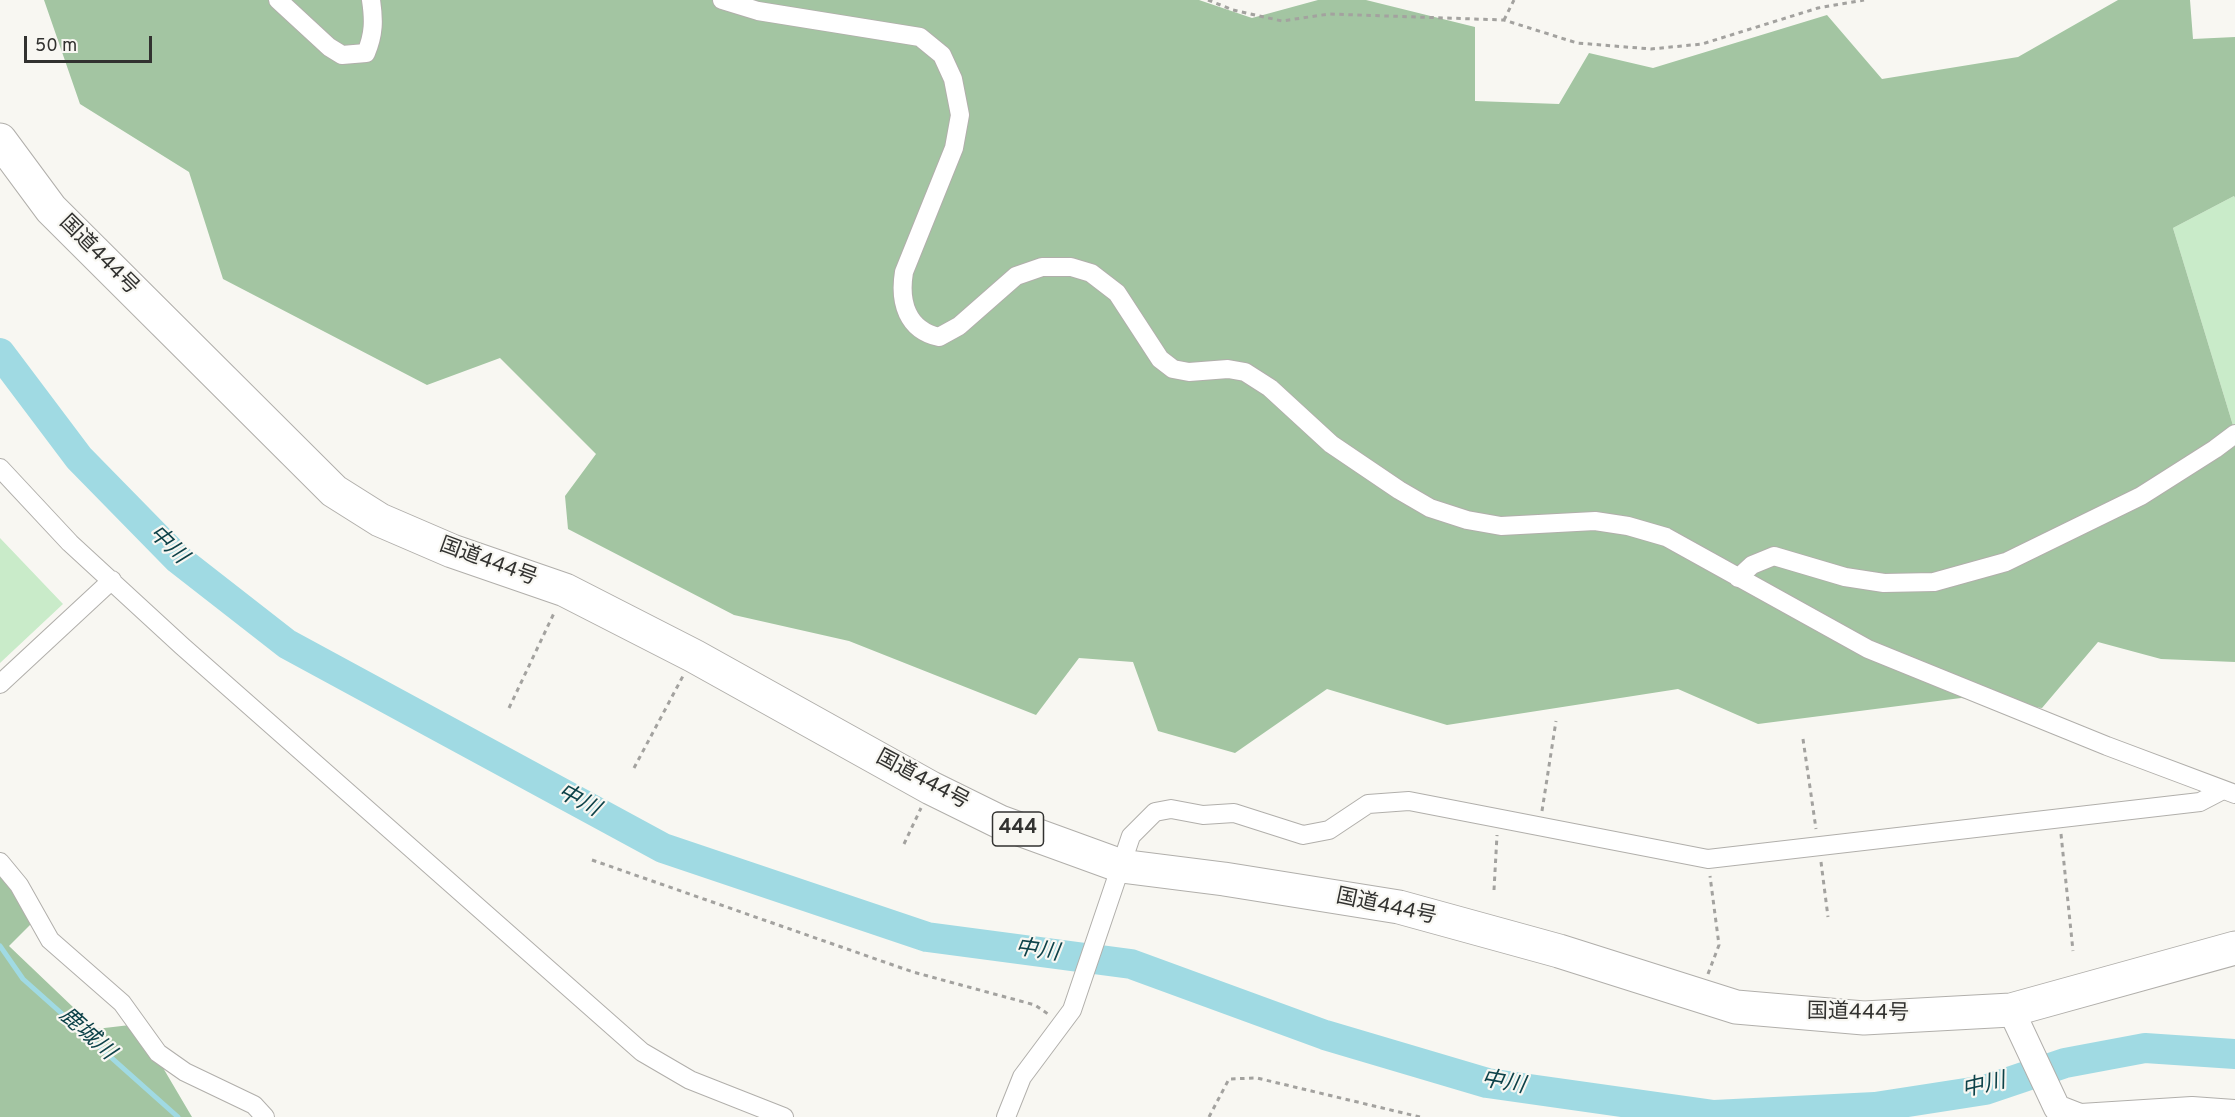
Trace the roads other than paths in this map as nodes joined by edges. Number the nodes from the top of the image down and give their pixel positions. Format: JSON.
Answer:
{"nodes":[{"id":1,"x":278,"y":0,"type":"edge"},
{"id":2,"x":371,"y":0,"type":"edge"},
{"id":3,"x":722,"y":0,"type":"edge"},
{"id":4,"x":0,"y":140,"type":"edge"},
{"id":5,"x":2235,"y":434,"type":"edge"},
{"id":6,"x":0,"y":468,"type":"edge"},
{"id":7,"x":1738,"y":578,"type":"junction"},
{"id":8,"x":111,"y":580,"type":"junction"},
{"id":9,"x":0,"y":684,"type":"edge"},
{"id":10,"x":2229,"y":792,"type":"edge"},
{"id":11,"x":0,"y":862,"type":"edge"},
{"id":12,"x":1121,"y":866,"type":"junction"},
{"id":13,"x":2235,"y":948,"type":"edge"},
{"id":14,"x":2014,"y":1018,"type":"junction"},
{"id":15,"x":2235,"y":1113,"type":"edge"},
{"id":16,"x":2070,"y":1115,"type":"edge"},
{"id":17,"x":2130,"y":1115,"type":"edge"},
{"id":18,"x":265,"y":1117,"type":"edge"},
{"id":19,"x":784,"y":1117,"type":"edge"},
{"id":20,"x":1005,"y":1117,"type":"edge"}],
"edges":[{"from":1,"to":2,"type":"street"},
{"from":3,"to":7,"type":"street"},
{"from":4,"to":12,"type":"highway","name":"国道444号","number":"444"},
{"from":5,"to":7,"type":"street"},
{"from":6,"to":8,"type":"street"},
{"from":7,"to":10,"type":"street"},
{"from":8,"to":9,"type":"street"},
{"from":8,"to":19,"type":"street"},
{"from":10,"to":12,"type":"street"},
{"from":11,"to":18,"type":"street"},
{"from":12,"to":14,"type":"highway","name":"国道444号","number":"444"},
{"from":12,"to":20,"type":"street"},
{"from":13,"to":14,"type":"highway","name":"国道444号","number":"444"},
{"from":14,"to":16,"type":"main road"},
{"from":15,"to":17,"type":"main road"},
{"from":16,"to":17,"type":"main road"}]}
